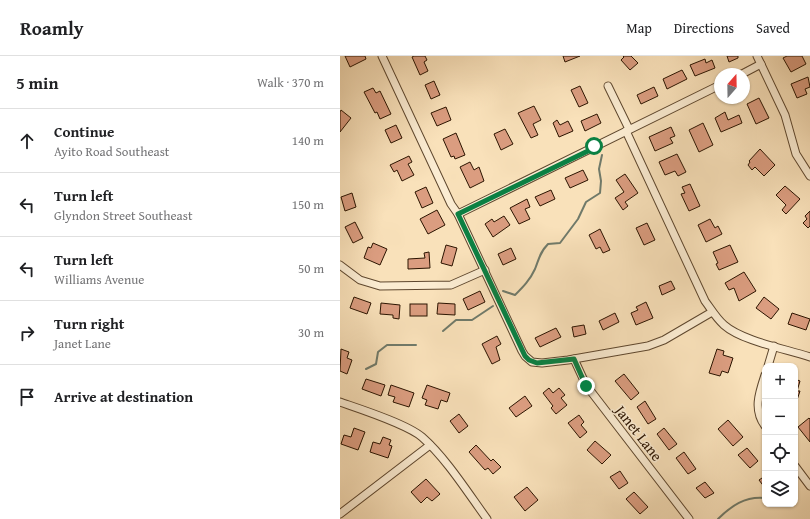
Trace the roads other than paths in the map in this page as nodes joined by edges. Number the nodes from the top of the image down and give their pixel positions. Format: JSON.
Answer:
{"nodes":[{"id":1,"x":382,"y":56,"type":"edge"},
{"id":2,"x":757,"y":56,"type":"edge"},
{"id":3,"x":761,"y":64,"type":"junction"},
{"id":4,"x":750,"y":70,"type":"edge"},
{"id":5,"x":608,"y":86,"type":"dead end"},
{"id":6,"x":714,"y":88,"type":"edge"},
{"id":7,"x":627,"y":130,"type":"junction"},
{"id":8,"x":810,"y":176,"type":"edge"},
{"id":9,"x":458,"y":214,"type":"junction"},
{"id":10,"x":340,"y":265,"type":"edge"},
{"id":11,"x":485,"y":270,"type":"junction"},
{"id":12,"x":712,"y":312,"type":"junction"},
{"id":13,"x":774,"y":346,"type":"junction"},
{"id":14,"x":810,"y":357,"type":"edge"},
{"id":15,"x":574,"y":359,"type":"junction"},
{"id":16,"x":769,"y":363,"type":"edge"},
{"id":17,"x":762,"y":385,"type":"edge"},
{"id":18,"x":340,"y":402,"type":"edge"},
{"id":19,"x":762,"y":420,"type":"edge"},
{"id":20,"x":430,"y":445,"type":"junction"},
{"id":21,"x":798,"y":470,"type":"edge"},
{"id":22,"x":810,"y":486,"type":"edge"},
{"id":23,"x":340,"y":514,"type":"edge"},
{"id":24,"x":487,"y":519,"type":"edge"},
{"id":25,"x":689,"y":519,"type":"edge"}],
"edges":[{"from":1,"to":9,"type":"street"},
{"from":2,"to":3,"type":"street"},
{"from":3,"to":4,"type":"street"},
{"from":3,"to":8,"type":"street"},
{"from":5,"to":7,"type":"street"},
{"from":6,"to":7,"type":"street"},
{"from":7,"to":9,"type":"street"},
{"from":7,"to":12,"type":"street"},
{"from":9,"to":11,"type":"street"},
{"from":10,"to":11,"type":"street"},
{"from":11,"to":15,"type":"street"},
{"from":12,"to":13,"type":"street"},
{"from":12,"to":15,"type":"street"},
{"from":13,"to":14,"type":"street"},
{"from":13,"to":16,"type":"street"},
{"from":15,"to":25,"type":"street","name":"Janet Lane"},
{"from":17,"to":19,"type":"street"},
{"from":18,"to":20,"type":"street"},
{"from":20,"to":23,"type":"street"},
{"from":20,"to":24,"type":"street"},
{"from":21,"to":22,"type":"street"}]}
